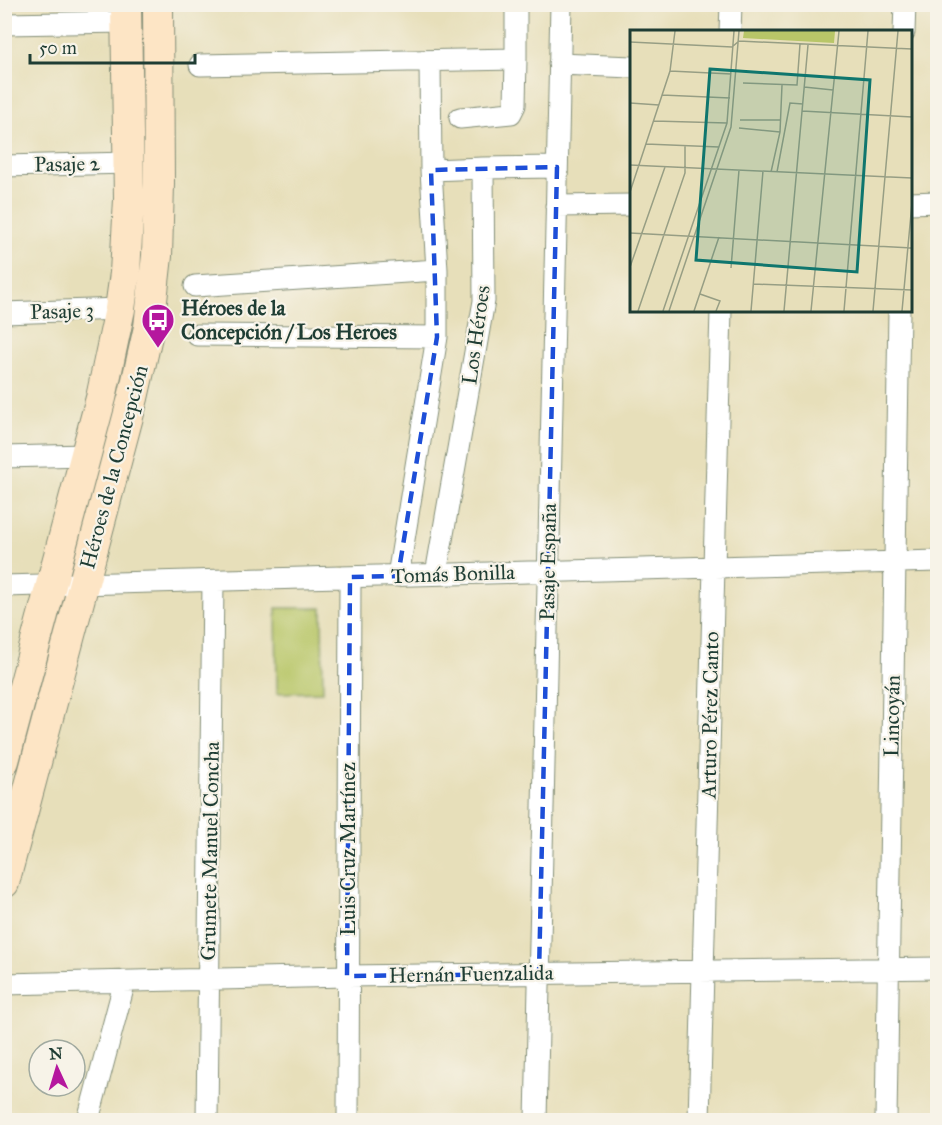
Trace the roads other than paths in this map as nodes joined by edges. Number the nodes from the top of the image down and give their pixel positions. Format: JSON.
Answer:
{"nodes":[{"id":1,"x":159,"y":4,"type":"edge"},
{"id":2,"x":516,"y":4,"type":"edge"},
{"id":3,"x":561,"y":4,"type":"edge"},
{"id":4,"x":731,"y":4,"type":"edge"},
{"id":5,"x":905,"y":4,"type":"edge"},
{"id":6,"x":126,"y":13,"type":"edge"},
{"id":7,"x":4,"y":24,"type":"edge"},
{"id":8,"x":730,"y":30,"type":"edge"},
{"id":9,"x":904,"y":30,"type":"edge"},
{"id":10,"x":516,"y":59,"type":"junction"},
{"id":11,"x":430,"y":61,"type":"junction"},
{"id":12,"x":560,"y":64,"type":"junction"},
{"id":13,"x":200,"y":65,"type":"dead end"},
{"id":14,"x":630,"y":67,"type":"edge"},
{"id":15,"x":460,"y":118,"type":"dead end"},
{"id":16,"x":129,"y":163,"type":"junction"},
{"id":17,"x":4,"y":166,"type":"edge"},
{"id":18,"x":557,"y":167,"type":"junction"},
{"id":19,"x":483,"y":168,"type":"junction"},
{"id":20,"x":431,"y":170,"type":"junction"},
{"id":21,"x":938,"y":202,"type":"edge"},
{"id":22,"x":912,"y":203,"type":"edge"},
{"id":23,"x":630,"y":205,"type":"edge"},
{"id":24,"x":556,"y":206,"type":"junction"},
{"id":25,"x":437,"y":270,"type":"junction"},
{"id":26,"x":195,"y":286,"type":"dead end"},
{"id":27,"x":120,"y":309,"type":"junction"},
{"id":28,"x":722,"y":312,"type":"edge"},
{"id":29,"x":898,"y":312,"type":"edge"},
{"id":30,"x":4,"y":313,"type":"edge"},
{"id":31,"x":197,"y":335,"type":"dead end"},
{"id":32,"x":436,"y":337,"type":"junction"},
{"id":33,"x":86,"y":455,"type":"junction"},
{"id":34,"x":4,"y":457,"type":"edge"},
{"id":35,"x":938,"y":561,"type":"edge"},
{"id":36,"x":894,"y":562,"type":"junction"},
{"id":37,"x":714,"y":567,"type":"junction"},
{"id":38,"x":548,"y":571,"type":"junction"},
{"id":39,"x":436,"y":574,"type":"junction"},
{"id":40,"x":399,"y":576,"type":"junction"},
{"id":41,"x":350,"y":577,"type":"junction"},
{"id":42,"x":213,"y":580,"type":"junction"},
{"id":43,"x":84,"y":584,"type":"junction"},
{"id":44,"x":4,"y":585,"type":"edge"},
{"id":45,"x":51,"y":585,"type":"junction"},
{"id":46,"x":4,"y":761,"type":"edge"},
{"id":47,"x":4,"y":883,"type":"edge"},
{"id":48,"x":938,"y":968,"type":"edge"},
{"id":49,"x":888,"y":969,"type":"junction"},
{"id":50,"x":703,"y":971,"type":"junction"},
{"id":51,"x":539,"y":974,"type":"junction"},
{"id":52,"x":347,"y":976,"type":"junction"},
{"id":53,"x":208,"y":979,"type":"junction"},
{"id":54,"x":125,"y":981,"type":"junction"},
{"id":55,"x":4,"y":984,"type":"edge"},
{"id":56,"x":88,"y":1120,"type":"edge"},
{"id":57,"x":207,"y":1120,"type":"edge"},
{"id":58,"x":348,"y":1120,"type":"edge"},
{"id":59,"x":536,"y":1120,"type":"edge"},
{"id":60,"x":699,"y":1120,"type":"edge"},
{"id":61,"x":886,"y":1120,"type":"edge"}],
"edges":[{"from":1,"to":43,"type":"main road","name":"Héroes de la Concepción"},
{"from":2,"to":10,"type":"street"},
{"from":3,"to":12,"type":"street","name":"Pasaje España"},
{"from":4,"to":8,"type":"street"},
{"from":5,"to":9,"type":"street"},
{"from":6,"to":7,"type":"street"},
{"from":6,"to":16,"type":"main road","name":"Héroes de la Concepción"},
{"from":10,"to":11,"type":"street"},
{"from":10,"to":15,"type":"street"},
{"from":11,"to":13,"type":"street"},
{"from":11,"to":20,"type":"street"},
{"from":12,"to":14,"type":"street"},
{"from":12,"to":18,"type":"street","name":"Pasaje España"},
{"from":16,"to":17,"type":"street","name":"Pasaje 2"},
{"from":16,"to":27,"type":"main road","name":"Héroes de la Concepción"},
{"from":18,"to":19,"type":"street"},
{"from":18,"to":24,"type":"street","name":"Pasaje España"},
{"from":19,"to":20,"type":"street"},
{"from":19,"to":39,"type":"street","name":"Los Héroes"},
{"from":20,"to":25,"type":"street"},
{"from":21,"to":22,"type":"street"},
{"from":23,"to":24,"type":"street"},
{"from":24,"to":38,"type":"street","name":"Pasaje España"},
{"from":25,"to":26,"type":"street"},
{"from":25,"to":32,"type":"street"},
{"from":27,"to":30,"type":"street","name":"Pasaje 3"},
{"from":27,"to":33,"type":"main road","name":"Héroes de la Concepción"},
{"from":28,"to":37,"type":"street","name":"Arturo Pérez Canto"},
{"from":29,"to":36,"type":"street","name":"Lincoyán"},
{"from":31,"to":32,"type":"street"},
{"from":32,"to":40,"type":"street"},
{"from":33,"to":34,"type":"street"},
{"from":33,"to":45,"type":"main road","name":"Héroes de la Concepción"},
{"from":35,"to":36,"type":"street","name":"Tomás Bonilla"},
{"from":36,"to":37,"type":"street","name":"Tomás Bonilla"},
{"from":36,"to":49,"type":"street","name":"Lincoyán"},
{"from":37,"to":38,"type":"street","name":"Tomás Bonilla"},
{"from":37,"to":50,"type":"street","name":"Arturo Pérez Canto"},
{"from":38,"to":39,"type":"street","name":"Tomás Bonilla"},
{"from":38,"to":51,"type":"street","name":"Pasaje España"},
{"from":39,"to":40,"type":"street","name":"Tomás Bonilla"},
{"from":40,"to":41,"type":"street","name":"Tomás Bonilla"},
{"from":41,"to":42,"type":"street","name":"Tomás Bonilla"},
{"from":41,"to":52,"type":"street","name":"Luis Cruz Martínez"},
{"from":42,"to":43,"type":"street","name":"Tomás Bonilla"},
{"from":42,"to":53,"type":"street","name":"Grumete Manuel Concha"},
{"from":43,"to":45,"type":"street","name":"Tomás Bonilla"},
{"from":43,"to":47,"type":"main road","name":"Héroes de la Concepción"},
{"from":44,"to":45,"type":"street","name":"Tomás Bonilla"},
{"from":45,"to":46,"type":"main road","name":"Héroes de la Concepción"},
{"from":48,"to":49,"type":"street","name":"Hernán Fuenzalida"},
{"from":49,"to":50,"type":"street","name":"Hernán Fuenzalida"},
{"from":49,"to":61,"type":"street","name":"Lincoyán"},
{"from":50,"to":51,"type":"street","name":"Hernán Fuenzalida"},
{"from":50,"to":60,"type":"street","name":"Arturo Pérez Canto"},
{"from":51,"to":52,"type":"street","name":"Hernán Fuenzalida"},
{"from":51,"to":59,"type":"street","name":"Pasaje España"},
{"from":52,"to":53,"type":"street","name":"Hernán Fuenzalida"},
{"from":52,"to":58,"type":"street","name":"Luis Cruz Martínez"},
{"from":53,"to":54,"type":"street","name":"Hernán Fuenzalida"},
{"from":53,"to":57,"type":"street","name":"Grumete Manuel Concha"},
{"from":54,"to":55,"type":"street","name":"Hernán Fuenzalida"},
{"from":54,"to":56,"type":"street"}]}
